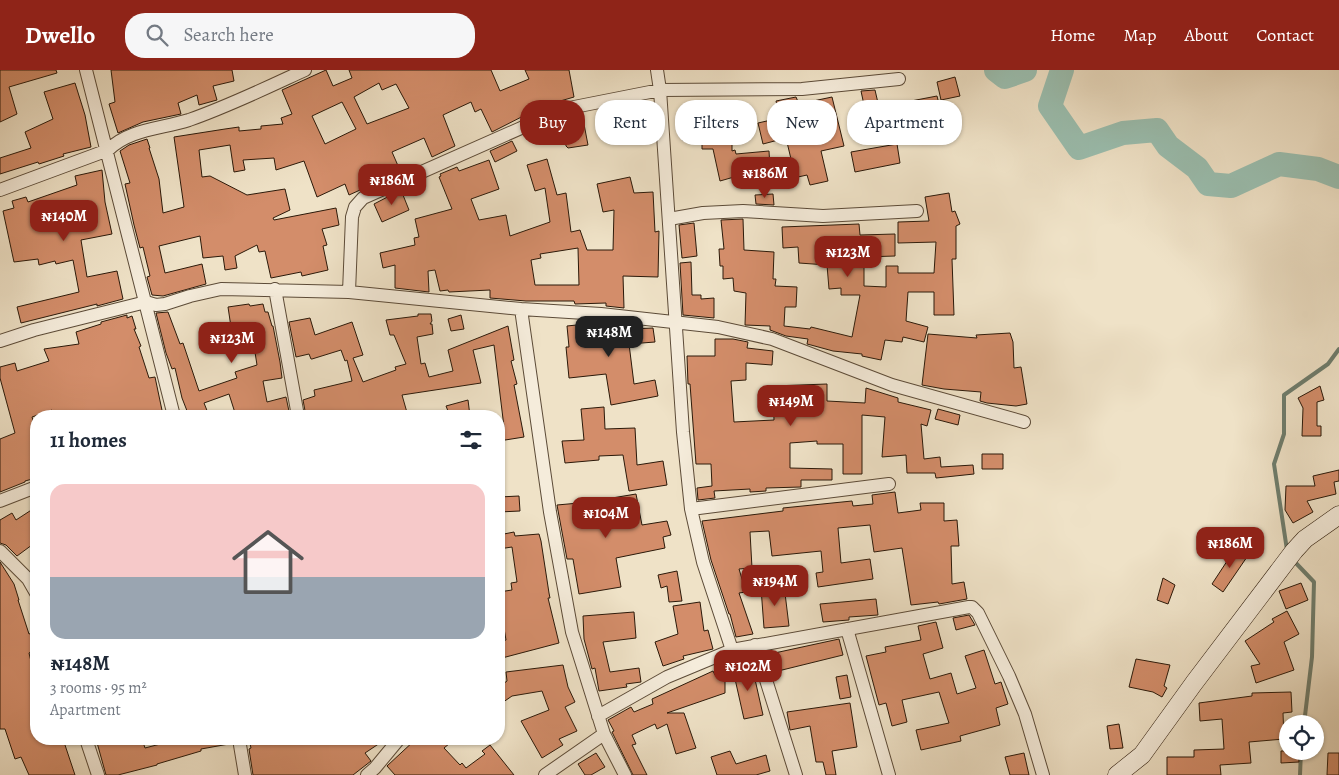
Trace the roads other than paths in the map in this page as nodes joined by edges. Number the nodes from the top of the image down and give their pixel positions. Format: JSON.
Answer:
{"nodes":[{"id":1,"x":86,"y":70,"type":"edge"},
{"id":2,"x":305,"y":70,"type":"edge"},
{"id":3,"x":657,"y":70,"type":"edge"},
{"id":4,"x":899,"y":79,"type":"dead end"},
{"id":5,"x":660,"y":90,"type":"junction"},
{"id":6,"x":108,"y":150,"type":"junction"},
{"id":7,"x":0,"y":190,"type":"edge"},
{"id":8,"x":917,"y":211,"type":"dead end"},
{"id":9,"x":669,"y":219,"type":"junction"},
{"id":10,"x":275,"y":289,"type":"junction"},
{"id":11,"x":349,"y":292,"type":"junction"},
{"id":12,"x":146,"y":302,"type":"junction"},
{"id":13,"x":522,"y":309,"type":"junction"},
{"id":14,"x":676,"y":322,"type":"junction"},
{"id":15,"x":0,"y":341,"type":"edge"},
{"id":16,"x":173,"y":410,"type":"edge"},
{"id":17,"x":297,"y":410,"type":"edge"},
{"id":18,"x":1024,"y":422,"type":"dead end"},
{"id":19,"x":889,"y":484,"type":"dead end"},
{"id":20,"x":30,"y":490,"type":"edge"},
{"id":21,"x":0,"y":501,"type":"edge"},
{"id":22,"x":691,"y":509,"type":"junction"},
{"id":23,"x":1339,"y":515,"type":"edge"},
{"id":24,"x":0,"y":550,"type":"edge"},
{"id":25,"x":30,"y":583,"type":"edge"},
{"id":26,"x":847,"y":629,"type":"junction"},
{"id":27,"x":755,"y":645,"type":"junction"},
{"id":28,"x":732,"y":650,"type":"junction"},
{"id":29,"x":598,"y":716,"type":"junction"},
{"id":30,"x":604,"y":734,"type":"junction"},
{"id":31,"x":88,"y":745,"type":"edge"},
{"id":32,"x":240,"y":745,"type":"edge"},
{"id":33,"x":395,"y":745,"type":"edge"},
{"id":34,"x":375,"y":773,"type":"edge"},
{"id":35,"x":98,"y":775,"type":"edge"},
{"id":36,"x":245,"y":775,"type":"edge"},
{"id":37,"x":545,"y":775,"type":"edge"},
{"id":38,"x":625,"y":775,"type":"edge"},
{"id":39,"x":796,"y":775,"type":"edge"},
{"id":40,"x":889,"y":775,"type":"edge"},
{"id":41,"x":1043,"y":775,"type":"edge"},
{"id":42,"x":1117,"y":775,"type":"edge"}],
"edges":[{"from":1,"to":6,"type":"street"},
{"from":2,"to":6,"type":"street"},
{"from":3,"to":5,"type":"street"},
{"from":4,"to":5,"type":"street"},
{"from":5,"to":9,"type":"street"},
{"from":5,"to":11,"type":"street"},
{"from":6,"to":7,"type":"street"},
{"from":6,"to":12,"type":"street"},
{"from":8,"to":9,"type":"street"},
{"from":9,"to":14,"type":"street"},
{"from":10,"to":11,"type":"street"},
{"from":10,"to":12,"type":"street"},
{"from":10,"to":17,"type":"street"},
{"from":11,"to":13,"type":"street"},
{"from":12,"to":15,"type":"street"},
{"from":12,"to":16,"type":"street"},
{"from":13,"to":14,"type":"street"},
{"from":13,"to":29,"type":"street"},
{"from":14,"to":18,"type":"street"},
{"from":14,"to":22,"type":"street"},
{"from":19,"to":22,"type":"street"},
{"from":20,"to":21,"type":"street"},
{"from":22,"to":28,"type":"street"},
{"from":23,"to":42,"type":"street"},
{"from":24,"to":25,"type":"street"},
{"from":26,"to":27,"type":"street"},
{"from":26,"to":40,"type":"street"},
{"from":26,"to":41,"type":"street"},
{"from":27,"to":28,"type":"street"},
{"from":27,"to":39,"type":"street"},
{"from":28,"to":29,"type":"street"},
{"from":29,"to":30,"type":"street"},
{"from":30,"to":37,"type":"street"},
{"from":30,"to":38,"type":"street"},
{"from":31,"to":35,"type":"street"},
{"from":32,"to":36,"type":"street"},
{"from":33,"to":34,"type":"street"}]}
